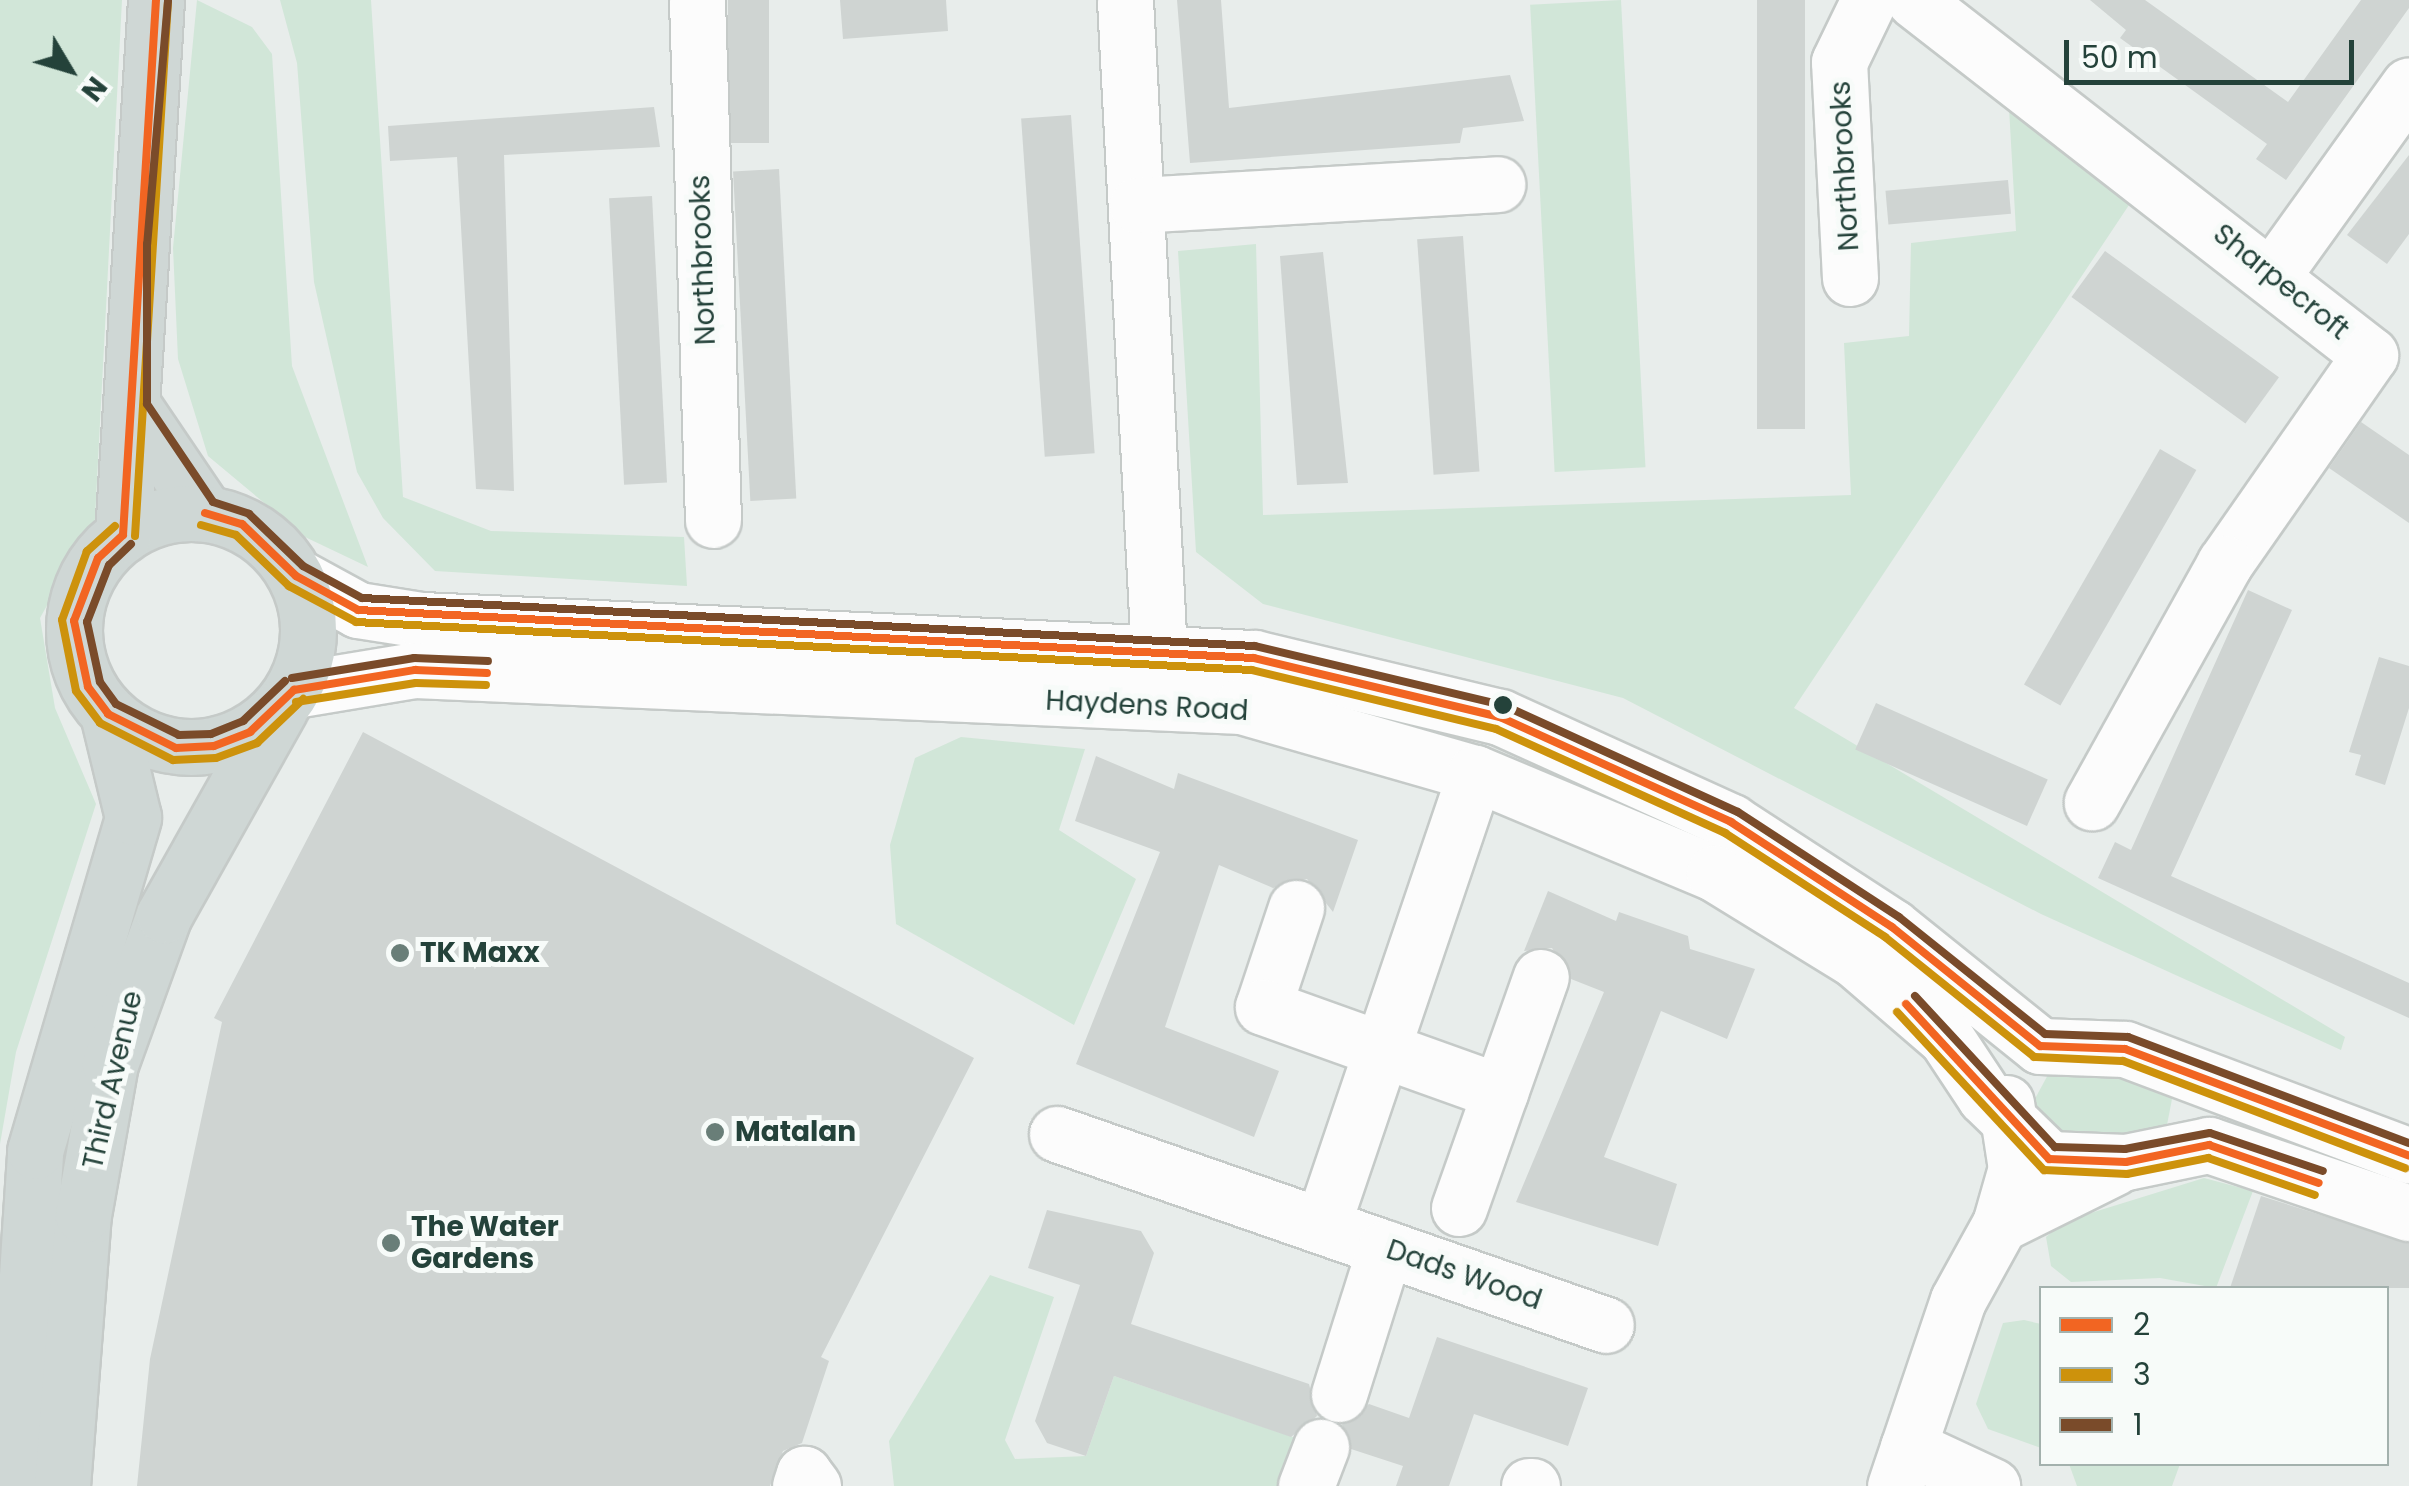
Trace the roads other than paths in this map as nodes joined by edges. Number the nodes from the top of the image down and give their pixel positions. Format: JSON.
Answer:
{"nodes":[{"id":1,"x":156,"y":0,"type":"edge"},
{"id":2,"x":697,"y":0,"type":"edge"},
{"id":3,"x":1125,"y":0,"type":"edge"},
{"id":4,"x":1869,"y":0,"type":"edge"},
{"id":5,"x":1914,"y":0,"type":"edge"},
{"id":6,"x":2409,"y":86,"type":"edge"},
{"id":7,"x":1497,"y":184,"type":"dead end"},
{"id":8,"x":1137,"y":205,"type":"junction"},
{"id":9,"x":2274,"y":273,"type":"junction"},
{"id":10,"x":1850,"y":278,"type":"dead end"},
{"id":11,"x":2390,"y":367,"type":"edge"},
{"id":12,"x":134,"y":408,"type":"junction"},
{"id":13,"x":205,"y":514,"type":"junction"},
{"id":14,"x":713,"y":520,"type":"dead end"},
{"id":15,"x":123,"y":535,"type":"junction"},
{"id":16,"x":296,"y":576,"type":"junction"},
{"id":17,"x":1161,"y":678,"type":"junction"},
{"id":18,"x":287,"y":699,"type":"junction"},
{"id":19,"x":108,"y":714,"type":"junction"},
{"id":20,"x":1475,"y":773,"type":"junction"},
{"id":21,"x":2092,"y":802,"type":"dead end"},
{"id":22,"x":1296,"y":908,"type":"dead end"},
{"id":23,"x":1541,"y":977,"type":"dead end"},
{"id":24,"x":2040,"y":1046,"type":"junction"},
{"id":25,"x":1381,"y":1050,"type":"junction"},
{"id":26,"x":1500,"y":1092,"type":"junction"},
{"id":27,"x":2003,"y":1114,"type":"junction"},
{"id":28,"x":1057,"y":1134,"type":"dead end"},
{"id":29,"x":2409,"y":1156,"type":"edge"},
{"id":30,"x":2126,"y":1162,"type":"junction"},
{"id":31,"x":1458,"y":1208,"type":"dead end"},
{"id":32,"x":2409,"y":1213,"type":"edge"},
{"id":33,"x":2000,"y":1224,"type":"junction"},
{"id":34,"x":1322,"y":1226,"type":"junction"},
{"id":35,"x":1385,"y":1248,"type":"junction"},
{"id":36,"x":1606,"y":1325,"type":"dead end"},
{"id":37,"x":1339,"y":1394,"type":"dead end"},
{"id":38,"x":1902,"y":1466,"type":"edge"},
{"id":39,"x":13,"y":1486,"type":"edge"},
{"id":40,"x":62,"y":1486,"type":"edge"},
{"id":41,"x":800,"y":1486,"type":"edge"},
{"id":42,"x":813,"y":1486,"type":"edge"},
{"id":43,"x":1992,"y":1486,"type":"edge"}],
"edges":[{"from":1,"to":12,"type":"main road"},
{"from":2,"to":14,"type":"street","name":"Northbrooks"},
{"from":3,"to":8,"type":"street"},
{"from":4,"to":10,"type":"street","name":"Northbrooks"},
{"from":5,"to":9,"type":"street","name":"Sharpecroft"},
{"from":6,"to":9,"type":"street"},
{"from":7,"to":8,"type":"street"},
{"from":8,"to":17,"type":"street"},
{"from":9,"to":11,"type":"street","name":"Sharpecroft"},
{"from":11,"to":21,"type":"street","name":"Sharpecroft"},
{"from":12,"to":13,"type":"main road"},
{"from":12,"to":15,"type":"main road"},
{"from":13,"to":15,"type":"main road"},
{"from":13,"to":16,"type":"main road"},
{"from":15,"to":19,"type":"main road"},
{"from":16,"to":17,"type":"street","name":"Haydens Road"},
{"from":16,"to":18,"type":"main road"},
{"from":17,"to":18,"type":"street","name":"Haydens Road"},
{"from":17,"to":20,"type":"street","name":"Haydens Road"},
{"from":17,"to":24,"type":"street","name":"Haydens Road"},
{"from":18,"to":19,"type":"main road"},
{"from":18,"to":40,"type":"main road","name":"Third Avenue"},
{"from":19,"to":39,"type":"main road","name":"Third Avenue"},
{"from":20,"to":25,"type":"street"},
{"from":20,"to":27,"type":"street","name":"Haydens Road"},
{"from":22,"to":25,"type":"street"},
{"from":23,"to":26,"type":"street"},
{"from":24,"to":27,"type":"street"},
{"from":24,"to":29,"type":"street"},
{"from":25,"to":26,"type":"street"},
{"from":25,"to":34,"type":"street"},
{"from":26,"to":31,"type":"street"},
{"from":27,"to":30,"type":"street","name":"Haydens Road"},
{"from":27,"to":33,"type":"street"},
{"from":28,"to":34,"type":"street","name":"Dads Wood"},
{"from":30,"to":32,"type":"street","name":"Haydens Road"},
{"from":30,"to":33,"type":"street"},
{"from":33,"to":38,"type":"street"},
{"from":34,"to":35,"type":"street","name":"Dads Wood"},
{"from":35,"to":36,"type":"street","name":"Dads Wood"},
{"from":35,"to":37,"type":"street"},
{"from":38,"to":43,"type":"street"},
{"from":41,"to":42,"type":"street"}]}
